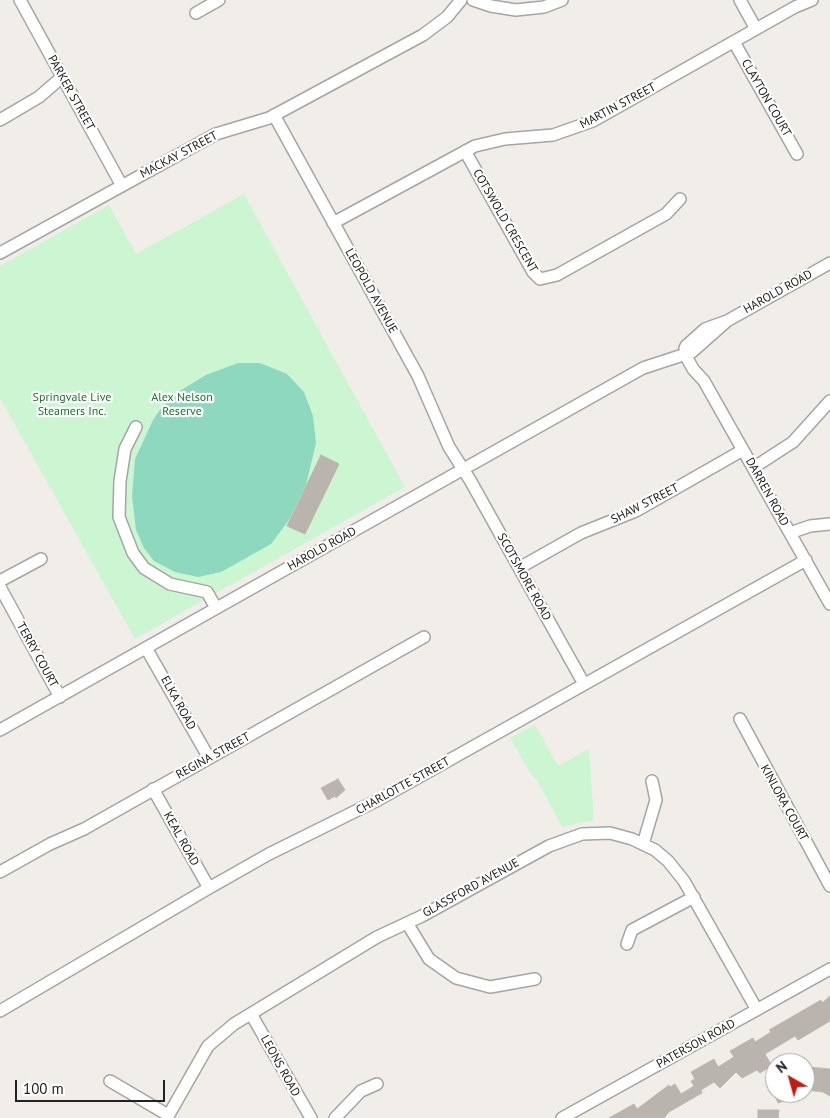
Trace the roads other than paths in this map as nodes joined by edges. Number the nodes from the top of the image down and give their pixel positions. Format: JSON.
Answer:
{"nodes":[{"id":1,"x":20,"y":0,"type":"edge"},
{"id":2,"x":218,"y":0,"type":"edge"},
{"id":3,"x":461,"y":0,"type":"edge"},
{"id":4,"x":474,"y":0,"type":"edge"},
{"id":5,"x":562,"y":0,"type":"edge"},
{"id":6,"x":740,"y":0,"type":"edge"},
{"id":7,"x":812,"y":0,"type":"edge"},
{"id":8,"x":196,"y":12,"type":"dead end"},
{"id":9,"x":756,"y":29,"type":"junction"},
{"id":10,"x":734,"y":42,"type":"junction"},
{"id":11,"x":62,"y":77,"type":"junction"},
{"id":12,"x":274,"y":115,"type":"junction"},
{"id":13,"x":0,"y":120,"type":"edge"},
{"id":14,"x":465,"y":151,"type":"junction"},
{"id":15,"x":798,"y":154,"type":"dead end"},
{"id":16,"x":122,"y":186,"type":"junction"},
{"id":17,"x":680,"y":199,"type":"dead end"},
{"id":18,"x":334,"y":223,"type":"junction"},
{"id":19,"x":0,"y":253,"type":"edge"},
{"id":20,"x":830,"y":263,"type":"edge"},
{"id":21,"x":688,"y":351,"type":"junction"},
{"id":22,"x":830,"y":401,"type":"edge"},
{"id":23,"x":136,"y":427,"type":"dead end"},
{"id":24,"x":743,"y":450,"type":"junction"},
{"id":25,"x":754,"y":468,"type":"junction"},
{"id":26,"x":463,"y":470,"type":"junction"},
{"id":27,"x":830,"y":524,"type":"edge"},
{"id":28,"x":790,"y":534,"type":"junction"},
{"id":29,"x":41,"y":559,"type":"dead end"},
{"id":30,"x":806,"y":560,"type":"junction"},
{"id":31,"x":519,"y":568,"type":"junction"},
{"id":32,"x":0,"y":581,"type":"edge"},
{"id":33,"x":0,"y":587,"type":"edge"},
{"id":34,"x":830,"y":604,"type":"edge"},
{"id":35,"x":216,"y":608,"type":"junction"},
{"id":36,"x":424,"y":637,"type":"dead end"},
{"id":37,"x":146,"y":648,"type":"junction"},
{"id":38,"x":584,"y":684,"type":"junction"},
{"id":39,"x":60,"y":697,"type":"junction"},
{"id":40,"x":740,"y":719,"type":"dead end"},
{"id":41,"x":0,"y":730,"type":"edge"},
{"id":42,"x":208,"y":758,"type":"junction"},
{"id":43,"x":652,"y":781,"type":"dead end"},
{"id":44,"x":153,"y":790,"type":"junction"},
{"id":45,"x":643,"y":844,"type":"junction"},
{"id":46,"x":0,"y":872,"type":"edge"},
{"id":47,"x":830,"y":886,"type":"edge"},
{"id":48,"x":209,"y":888,"type":"junction"},
{"id":49,"x":694,"y":897,"type":"junction"},
{"id":50,"x":407,"y":923,"type":"junction"},
{"id":51,"x":627,"y":944,"type":"dead end"},
{"id":52,"x":830,"y":970,"type":"edge"},
{"id":53,"x":535,"y":979,"type":"dead end"},
{"id":54,"x":757,"y":1010,"type":"junction"},
{"id":55,"x":0,"y":1011,"type":"edge"},
{"id":56,"x":251,"y":1014,"type":"junction"},
{"id":57,"x":110,"y":1081,"type":"dead end"},
{"id":58,"x":377,"y":1084,"type":"dead end"},
{"id":59,"x":168,"y":1117,"type":"edge"},
{"id":60,"x":311,"y":1118,"type":"edge"},
{"id":61,"x":335,"y":1118,"type":"edge"},
{"id":62,"x":562,"y":1118,"type":"edge"}],
"edges":[{"from":1,"to":11,"type":"street","name":"PARKER STREET"},
{"from":2,"to":8,"type":"street"},
{"from":3,"to":12,"type":"street","name":"MACKAY STREET"},
{"from":4,"to":5,"type":"street"},
{"from":6,"to":9,"type":"street"},
{"from":7,"to":9,"type":"street","name":"MARTIN STREET"},
{"from":9,"to":10,"type":"street","name":"MARTIN STREET"},
{"from":10,"to":14,"type":"street","name":"MARTIN STREET"},
{"from":10,"to":15,"type":"street","name":"CLAYTON COURT"},
{"from":11,"to":13,"type":"street"},
{"from":11,"to":16,"type":"street","name":"PARKER STREET"},
{"from":12,"to":16,"type":"street","name":"MACKAY STREET"},
{"from":12,"to":18,"type":"street","name":"LEOPOLD AVENUE"},
{"from":14,"to":17,"type":"street","name":"COTSWOLD CRESCENT"},
{"from":14,"to":18,"type":"street","name":"MARTIN STREET"},
{"from":16,"to":19,"type":"street","name":"MACKAY STREET"},
{"from":18,"to":26,"type":"street","name":"LEOPOLD AVENUE"},
{"from":20,"to":21,"type":"street","name":"HAROLD ROAD"},
{"from":21,"to":24,"type":"street","name":"DARREN ROAD"},
{"from":21,"to":26,"type":"street","name":"HAROLD ROAD"},
{"from":22,"to":25,"type":"street"},
{"from":23,"to":35,"type":"street"},
{"from":24,"to":25,"type":"street","name":"DARREN ROAD"},
{"from":24,"to":31,"type":"street","name":"SHAW STREET"},
{"from":25,"to":28,"type":"street","name":"DARREN ROAD"},
{"from":26,"to":31,"type":"street","name":"SCOTSMORE ROAD"},
{"from":26,"to":35,"type":"street","name":"HAROLD ROAD"},
{"from":27,"to":28,"type":"street"},
{"from":28,"to":30,"type":"street","name":"DARREN ROAD"},
{"from":29,"to":32,"type":"street"},
{"from":30,"to":34,"type":"street","name":"DARREN ROAD"},
{"from":30,"to":38,"type":"street","name":"CHARLOTTE STREET"},
{"from":31,"to":38,"type":"street","name":"SCOTSMORE ROAD"},
{"from":33,"to":39,"type":"street","name":"TERRY COURT"},
{"from":35,"to":37,"type":"street","name":"HAROLD ROAD"},
{"from":36,"to":42,"type":"street","name":"REGINA STREET"},
{"from":37,"to":39,"type":"street","name":"HAROLD ROAD"},
{"from":37,"to":42,"type":"street","name":"ELKA ROAD"},
{"from":38,"to":48,"type":"street","name":"CHARLOTTE STREET"},
{"from":39,"to":41,"type":"street","name":"HAROLD ROAD"},
{"from":40,"to":47,"type":"street","name":"KINLORA COURT"},
{"from":42,"to":44,"type":"street","name":"REGINA STREET"},
{"from":43,"to":45,"type":"street"},
{"from":44,"to":46,"type":"street","name":"REGINA STREET"},
{"from":44,"to":48,"type":"street","name":"KEAL ROAD"},
{"from":45,"to":49,"type":"street","name":"GLASSFORD AVENUE"},
{"from":45,"to":50,"type":"street","name":"GLASSFORD AVENUE"},
{"from":48,"to":55,"type":"street","name":"CHARLOTTE STREET"},
{"from":49,"to":51,"type":"street"},
{"from":49,"to":54,"type":"street","name":"GLASSFORD AVENUE"},
{"from":50,"to":53,"type":"street"},
{"from":50,"to":56,"type":"street","name":"GLASSFORD AVENUE"},
{"from":52,"to":54,"type":"street","name":"PATERSON ROAD"},
{"from":54,"to":62,"type":"street","name":"PATERSON ROAD"},
{"from":56,"to":59,"type":"street","name":"GLASSFORD AVENUE"},
{"from":56,"to":60,"type":"street","name":"LEONS ROAD"},
{"from":57,"to":59,"type":"street"},
{"from":58,"to":61,"type":"street"}]}
